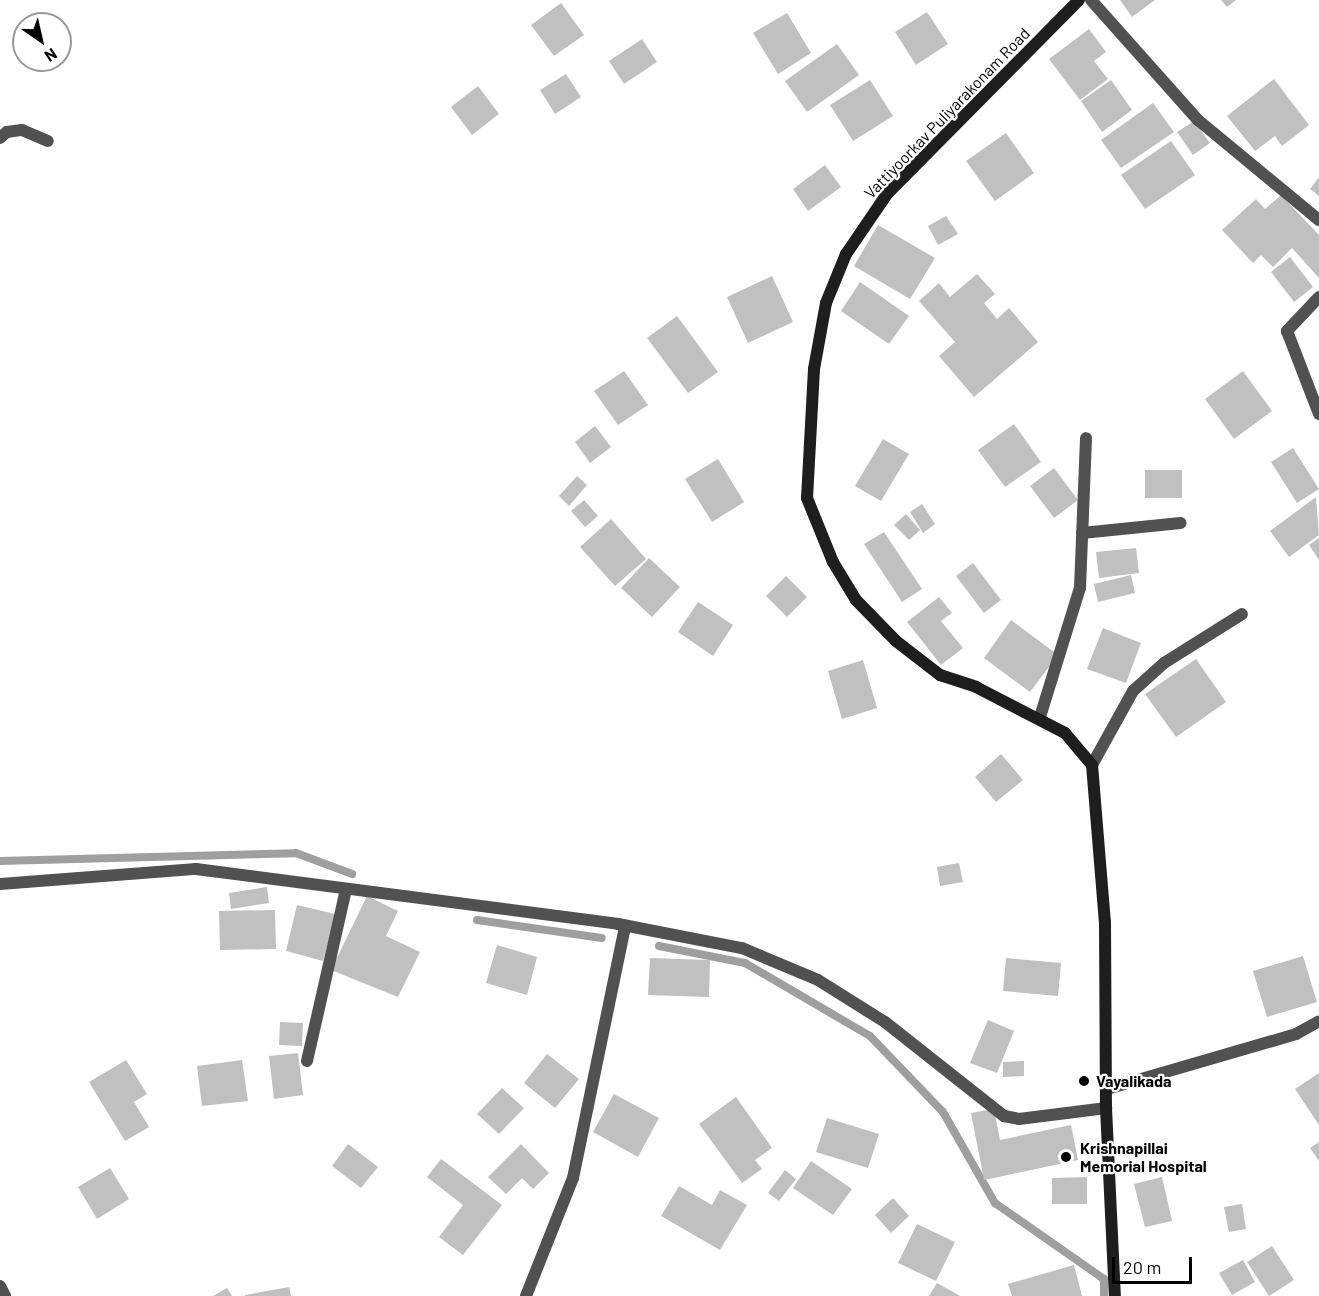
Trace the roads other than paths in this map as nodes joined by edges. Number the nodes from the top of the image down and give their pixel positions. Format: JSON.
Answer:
{"nodes":[{"id":1,"x":1079,"y":0,"type":"edge"},
{"id":2,"x":1091,"y":0,"type":"edge"},
{"id":3,"x":0,"y":138,"type":"edge"},
{"id":4,"x":48,"y":141,"type":"dead end"},
{"id":5,"x":1319,"y":220,"type":"edge"},
{"id":6,"x":1319,"y":297,"type":"edge"},
{"id":7,"x":1319,"y":414,"type":"edge"},
{"id":8,"x":1086,"y":438,"type":"dead end"},
{"id":9,"x":1180,"y":523,"type":"dead end"},
{"id":10,"x":1082,"y":533,"type":"junction"},
{"id":11,"x":1242,"y":614,"type":"dead end"},
{"id":12,"x":1040,"y":717,"type":"junction"},
{"id":13,"x":1092,"y":765,"type":"junction"},
{"id":14,"x":0,"y":884,"type":"edge"},
{"id":15,"x":346,"y":889,"type":"junction"},
{"id":16,"x":625,"y":926,"type":"junction"},
{"id":17,"x":1318,"y":1024,"type":"edge"},
{"id":18,"x":307,"y":1061,"type":"dead end"},
{"id":19,"x":1107,"y":1089,"type":"junction"},
{"id":20,"x":1107,"y":1108,"type":"junction"},
{"id":21,"x":0,"y":1286,"type":"edge"},
{"id":22,"x":5,"y":1296,"type":"edge"},
{"id":23,"x":526,"y":1296,"type":"edge"},
{"id":24,"x":1115,"y":1296,"type":"edge"}],
"edges":[{"from":1,"to":12,"type":"main road","name":"Vattiyoorkav Puliyarakonam Road"},
{"from":2,"to":5,"type":"street"},
{"from":3,"to":4,"type":"street"},
{"from":6,"to":7,"type":"street"},
{"from":8,"to":10,"type":"street"},
{"from":9,"to":10,"type":"street"},
{"from":10,"to":12,"type":"street"},
{"from":11,"to":13,"type":"street"},
{"from":12,"to":13,"type":"main road","name":"Vattiyoorkav Puliyarakonam Road"},
{"from":13,"to":19,"type":"main road"},
{"from":14,"to":15,"type":"street"},
{"from":15,"to":16,"type":"street"},
{"from":15,"to":18,"type":"street"},
{"from":16,"to":20,"type":"street"},
{"from":16,"to":23,"type":"street"},
{"from":17,"to":19,"type":"street"},
{"from":19,"to":20,"type":"main road"},
{"from":20,"to":24,"type":"main road"},
{"from":21,"to":22,"type":"street"}]}
